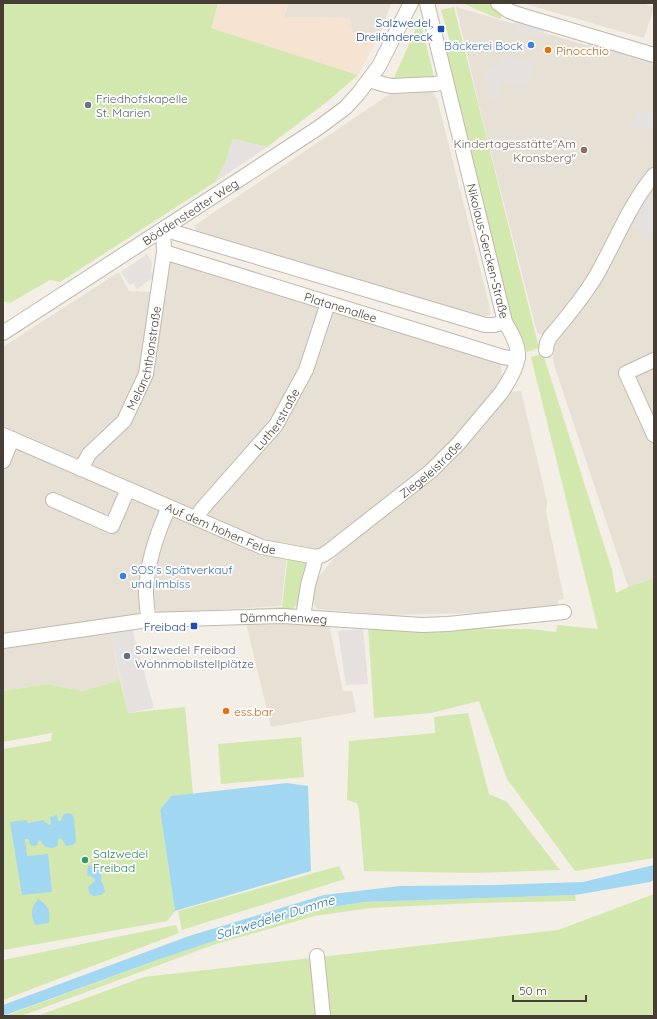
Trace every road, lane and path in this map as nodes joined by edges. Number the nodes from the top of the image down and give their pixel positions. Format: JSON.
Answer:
{"nodes":[{"id":1,"x":411,"y":3,"type":"edge"},
{"id":2,"x":427,"y":3,"type":"edge"},
{"id":3,"x":498,"y":3,"type":"edge"},
{"id":4,"x":654,"y":55,"type":"edge"},
{"id":5,"x":369,"y":80,"type":"junction"},
{"id":6,"x":446,"y":82,"type":"junction"},
{"id":7,"x":654,"y":175,"type":"edge"},
{"id":8,"x":163,"y":229,"type":"junction"},
{"id":9,"x":164,"y":252,"type":"junction"},
{"id":10,"x":328,"y":303,"type":"junction"},
{"id":11,"x":505,"y":322,"type":"junction"},
{"id":12,"x":3,"y":333,"type":"edge"},
{"id":13,"x":546,"y":350,"type":"dead end"},
{"id":14,"x":518,"y":357,"type":"junction"},
{"id":15,"x":654,"y":360,"type":"edge"},
{"id":16,"x":654,"y":435,"type":"edge"},
{"id":17,"x":8,"y":437,"type":"edge"},
{"id":18,"x":3,"y":460,"type":"edge"},
{"id":19,"x":81,"y":469,"type":"junction"},
{"id":20,"x":128,"y":489,"type":"junction"},
{"id":21,"x":53,"y":500,"type":"dead end"},
{"id":22,"x":169,"y":507,"type":"junction"},
{"id":23,"x":196,"y":518,"type":"junction"},
{"id":24,"x":316,"y":557,"type":"junction"},
{"id":25,"x":564,"y":612,"type":"dead end"},
{"id":26,"x":303,"y":617,"type":"junction"},
{"id":27,"x":148,"y":620,"type":"junction"},
{"id":28,"x":3,"y":641,"type":"edge"},
{"id":29,"x":317,"y":956,"type":"dead end"},
{"id":30,"x":323,"y":1016,"type":"edge"}],
"edges":[{"from":1,"to":5,"type":"street","name":"Böddenstedter Weg"},
{"from":2,"to":6,"type":"street","name":"Nikolaus-Gercken-Straße"},
{"from":3,"to":4,"type":"street"},
{"from":5,"to":6,"type":"street"},
{"from":5,"to":8,"type":"street","name":"Böddenstedter Weg"},
{"from":6,"to":11,"type":"street","name":"Nikolaus-Gercken-Straße"},
{"from":7,"to":13,"type":"street"},
{"from":8,"to":9,"type":"street","name":"Melanchthonstraße"},
{"from":8,"to":11,"type":"street","name":"Platanenallee"},
{"from":8,"to":12,"type":"street","name":"Böddenstedter Weg"},
{"from":9,"to":10,"type":"street","name":"Platanenallee"},
{"from":9,"to":19,"type":"street","name":"Melanchthonstraße"},
{"from":10,"to":14,"type":"street","name":"Platanenallee"},
{"from":10,"to":23,"type":"street","name":"Lutherstraße"},
{"from":11,"to":14,"type":"street","name":"Nikolaus-Gercken-Straße"},
{"from":14,"to":24,"type":"street","name":"Ziegeleistraße"},
{"from":15,"to":16,"type":"street"},
{"from":17,"to":18,"type":"street","name":"Auf dem hohen Felde"},
{"from":17,"to":19,"type":"street","name":"Auf dem hohen Felde"},
{"from":19,"to":20,"type":"street","name":"Auf dem hohen Felde"},
{"from":20,"to":21,"type":"street"},
{"from":20,"to":22,"type":"street","name":"Auf dem hohen Felde"},
{"from":22,"to":23,"type":"street","name":"Auf dem hohen Felde"},
{"from":22,"to":27,"type":"street"},
{"from":23,"to":24,"type":"street","name":"Auf dem hohen Felde"},
{"from":24,"to":26,"type":"street"},
{"from":25,"to":26,"type":"street","name":"Dämmchenweg"},
{"from":26,"to":27,"type":"street","name":"Dämmchenweg"},
{"from":27,"to":28,"type":"street","name":"Dämmchenweg"},
{"from":29,"to":30,"type":"street"}]}
